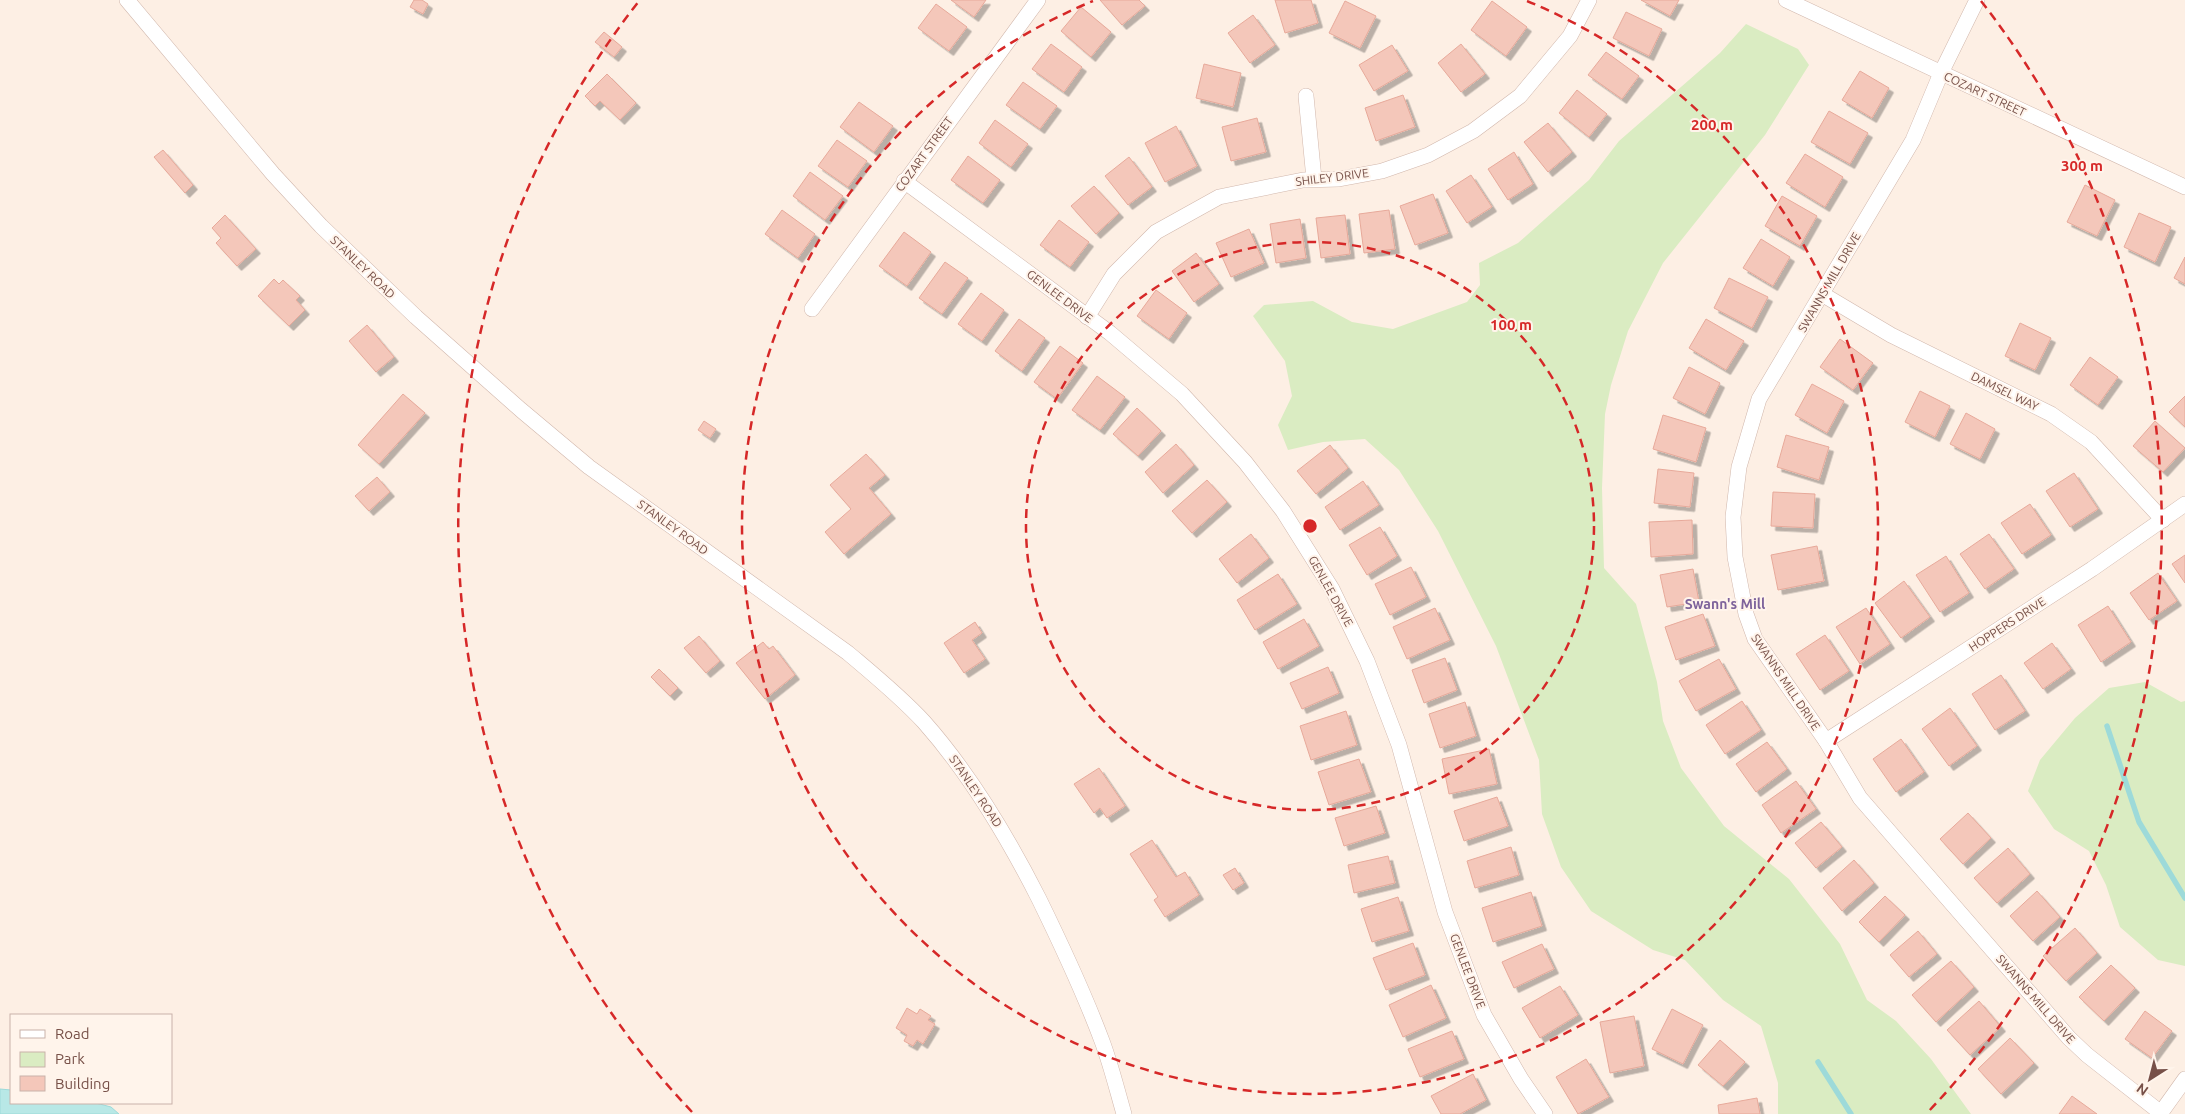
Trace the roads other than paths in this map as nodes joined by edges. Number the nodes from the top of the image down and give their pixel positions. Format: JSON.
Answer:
{"nodes":[{"id":1,"x":127,"y":0,"type":"edge"},
{"id":2,"x":1038,"y":0,"type":"edge"},
{"id":3,"x":1588,"y":0,"type":"edge"},
{"id":4,"x":1786,"y":0,"type":"edge"},
{"id":5,"x":1977,"y":0,"type":"edge"},
{"id":6,"x":1941,"y":73,"type":"junction"},
{"id":7,"x":1306,"y":96,"type":"dead end"},
{"id":8,"x":1314,"y":179,"type":"junction"},
{"id":9,"x":904,"y":181,"type":"junction"},
{"id":10,"x":2185,"y":187,"type":"edge"},
{"id":11,"x":1822,"y":294,"type":"junction"},
{"id":12,"x":812,"y":309,"type":"dead end"},
{"id":13,"x":1087,"y":316,"type":"junction"},
{"id":14,"x":2185,"y":504,"type":"edge"},
{"id":15,"x":2164,"y":520,"type":"junction"},
{"id":16,"x":1826,"y":741,"type":"junction"},
{"id":17,"x":2185,"y":1079,"type":"edge"},
{"id":18,"x":2161,"y":1113,"type":"edge"},
{"id":19,"x":1124,"y":1114,"type":"edge"},
{"id":20,"x":1545,"y":1114,"type":"edge"}],
"edges":[{"from":1,"to":19,"type":"street","name":"STANLEY ROAD"},
{"from":2,"to":9,"type":"street","name":"COZART STREET"},
{"from":3,"to":8,"type":"street","name":"SHILEY DRIVE"},
{"from":4,"to":6,"type":"street","name":"COZART STREET"},
{"from":5,"to":6,"type":"street","name":"SWANNS MILL DRIVE"},
{"from":6,"to":10,"type":"street","name":"COZART STREET"},
{"from":6,"to":11,"type":"street","name":"SWANNS MILL DRIVE"},
{"from":7,"to":8,"type":"street"},
{"from":8,"to":13,"type":"street","name":"SHILEY DRIVE"},
{"from":9,"to":12,"type":"street","name":"COZART STREET"},
{"from":9,"to":13,"type":"street","name":"GENLEE DRIVE"},
{"from":11,"to":15,"type":"street","name":"DAMSEL WAY"},
{"from":11,"to":16,"type":"street","name":"SWANNS MILL DRIVE"},
{"from":13,"to":20,"type":"street","name":"GENLEE DRIVE"},
{"from":14,"to":15,"type":"street","name":"HOPPERS DRIVE"},
{"from":15,"to":16,"type":"street","name":"HOPPERS DRIVE"},
{"from":16,"to":18,"type":"street","name":"SWANNS MILL DRIVE"},
{"from":17,"to":18,"type":"street"}]}
